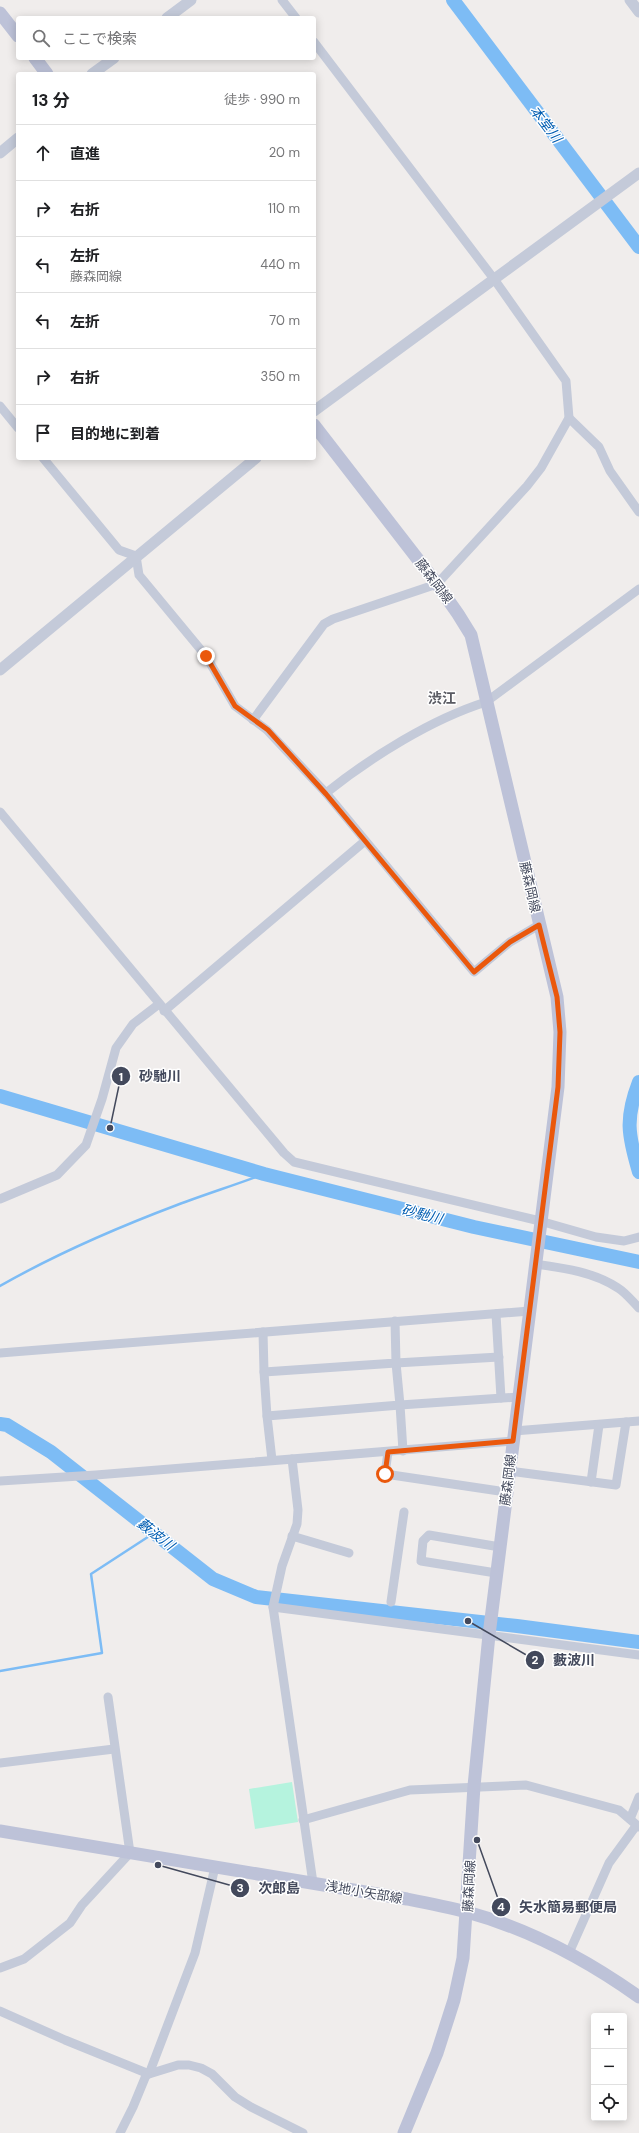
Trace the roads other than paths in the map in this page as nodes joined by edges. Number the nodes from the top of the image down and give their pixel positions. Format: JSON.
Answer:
{"nodes":[{"id":1,"x":191,"y":0,"type":"edge"},
{"id":2,"x":282,"y":0,"type":"edge"},
{"id":3,"x":630,"y":0,"type":"edge"},
{"id":4,"x":639,"y":12,"type":"edge"},
{"id":5,"x":0,"y":13,"type":"edge"},
{"id":6,"x":170,"y":16,"type":"edge"},
{"id":7,"x":294,"y":16,"type":"edge"},
{"id":8,"x":16,"y":33,"type":"edge"},
{"id":9,"x":316,"y":45,"type":"edge"},
{"id":10,"x":36,"y":60,"type":"edge"},
{"id":11,"x":111,"y":60,"type":"edge"},
{"id":12,"x":46,"y":72,"type":"edge"},
{"id":13,"x":95,"y":72,"type":"edge"},
{"id":14,"x":16,"y":140,"type":"edge"},
{"id":15,"x":0,"y":153,"type":"edge"},
{"id":16,"x":639,"y":173,"type":"edge"},
{"id":17,"x":494,"y":279,"type":"junction"},
{"id":18,"x":0,"y":406,"type":"edge"},
{"id":19,"x":316,"y":410,"type":"edge"},
{"id":20,"x":569,"y":418,"type":"junction"},
{"id":21,"x":16,"y":426,"type":"edge"},
{"id":22,"x":316,"y":428,"type":"edge"},
{"id":23,"x":45,"y":460,"type":"edge"},
{"id":24,"x":254,"y":460,"type":"edge"},
{"id":25,"x":639,"y":512,"type":"edge"},
{"id":26,"x":136,"y":556,"type":"junction"},
{"id":27,"x":436,"y":584,"type":"junction"},
{"id":28,"x":639,"y":589,"type":"edge"},
{"id":29,"x":0,"y":670,"type":"edge"},
{"id":30,"x":486,"y":702,"type":"junction"},
{"id":31,"x":253,"y":720,"type":"junction"},
{"id":32,"x":326,"y":794,"type":"junction"},
{"id":33,"x":0,"y":812,"type":"edge"},
{"id":34,"x":365,"y":841,"type":"junction"},
{"id":35,"x":539,"y":925,"type":"junction"},
{"id":36,"x":161,"y":1007,"type":"junction"},
{"id":37,"x":0,"y":1199,"type":"edge"},
{"id":38,"x":540,"y":1221,"type":"junction"},
{"id":39,"x":639,"y":1237,"type":"edge"},
{"id":40,"x":535,"y":1264,"type":"junction"},
{"id":41,"x":639,"y":1308,"type":"edge"},
{"id":42,"x":530,"y":1311,"type":"junction"},
{"id":43,"x":496,"y":1314,"type":"junction"},
{"id":44,"x":395,"y":1321,"type":"junction"},
{"id":45,"x":264,"y":1332,"type":"junction"},
{"id":46,"x":0,"y":1353,"type":"edge"},
{"id":47,"x":499,"y":1357,"type":"junction"},
{"id":48,"x":396,"y":1363,"type":"junction"},
{"id":49,"x":264,"y":1372,"type":"junction"},
{"id":50,"x":518,"y":1397,"type":"junction"},
{"id":51,"x":501,"y":1398,"type":"junction"},
{"id":52,"x":400,"y":1405,"type":"junction"},
{"id":53,"x":267,"y":1416,"type":"junction"},
{"id":54,"x":639,"y":1421,"type":"edge"},
{"id":55,"x":626,"y":1422,"type":"junction"},
{"id":56,"x":599,"y":1425,"type":"junction"},
{"id":57,"x":513,"y":1436,"type":"junction"},
{"id":58,"x":403,"y":1451,"type":"junction"},
{"id":59,"x":388,"y":1452,"type":"junction"},
{"id":60,"x":292,"y":1459,"type":"junction"},
{"id":61,"x":272,"y":1460,"type":"junction"},
{"id":62,"x":509,"y":1471,"type":"junction"},
{"id":63,"x":0,"y":1481,"type":"edge"},
{"id":64,"x":591,"y":1482,"type":"junction"},
{"id":65,"x":506,"y":1492,"type":"junction"},
{"id":66,"x":404,"y":1512,"type":"dead end"},
{"id":67,"x":292,"y":1536,"type":"junction"},
{"id":68,"x":500,"y":1547,"type":"junction"},
{"id":69,"x":349,"y":1552,"type":"dead end"},
{"id":70,"x":496,"y":1573,"type":"junction"},
{"id":71,"x":391,"y":1602,"type":"dead end"},
{"id":72,"x":273,"y":1607,"type":"junction"},
{"id":73,"x":489,"y":1636,"type":"junction"},
{"id":74,"x":639,"y":1655,"type":"edge"},
{"id":75,"x":108,"y":1697,"type":"dead end"},
{"id":76,"x":114,"y":1749,"type":"junction"},
{"id":77,"x":0,"y":1762,"type":"edge"},
{"id":78,"x":474,"y":1786,"type":"junction"},
{"id":79,"x":639,"y":1797,"type":"edge"},
{"id":80,"x":303,"y":1820,"type":"junction"},
{"id":81,"x":635,"y":1824,"type":"edge"},
{"id":82,"x":0,"y":1831,"type":"edge"},
{"id":83,"x":130,"y":1853,"type":"junction"},
{"id":84,"x":215,"y":1867,"type":"junction"},
{"id":85,"x":313,"y":1883,"type":"junction"},
{"id":86,"x":467,"y":1912,"type":"junction"},
{"id":87,"x":569,"y":1953,"type":"junction"},
{"id":88,"x":0,"y":1968,"type":"edge"},
{"id":89,"x":639,"y":1997,"type":"edge"},
{"id":90,"x":0,"y":2011,"type":"edge"},
{"id":91,"x":148,"y":2073,"type":"junction"},
{"id":92,"x":120,"y":2133,"type":"edge"},
{"id":93,"x":303,"y":2133,"type":"edge"},
{"id":94,"x":404,"y":2133,"type":"edge"}],
"edges":[{"from":1,"to":6,"type":"street"},
{"from":2,"to":7,"type":"street"},
{"from":3,"to":4,"type":"street"},
{"from":5,"to":8,"type":"main road"},
{"from":9,"to":17,"type":"street"},
{"from":10,"to":12,"type":"main road"},
{"from":11,"to":13,"type":"street"},
{"from":14,"to":15,"type":"street"},
{"from":16,"to":17,"type":"street"},
{"from":17,"to":19,"type":"street"},
{"from":17,"to":20,"type":"street"},
{"from":18,"to":21,"type":"street"},
{"from":20,"to":25,"type":"street"},
{"from":20,"to":27,"type":"street"},
{"from":22,"to":27,"type":"main road","name":"藤森岡線"},
{"from":23,"to":26,"type":"street"},
{"from":24,"to":26,"type":"street"},
{"from":26,"to":29,"type":"street"},
{"from":26,"to":31,"type":"street"},
{"from":27,"to":30,"type":"main road","name":"藤森岡線"},
{"from":27,"to":31,"type":"street"},
{"from":28,"to":30,"type":"street"},
{"from":30,"to":32,"type":"street"},
{"from":30,"to":35,"type":"main road","name":"藤森岡線"},
{"from":31,"to":32,"type":"street"},
{"from":32,"to":34,"type":"street"},
{"from":33,"to":36,"type":"street"},
{"from":34,"to":35,"type":"street"},
{"from":34,"to":36,"type":"street"},
{"from":35,"to":38,"type":"main road","name":"藤森岡線"},
{"from":36,"to":37,"type":"street"},
{"from":36,"to":38,"type":"street"},
{"from":38,"to":39,"type":"street"},
{"from":38,"to":40,"type":"main road","name":"藤森岡線"},
{"from":40,"to":41,"type":"street"},
{"from":40,"to":42,"type":"main road","name":"藤森岡線"},
{"from":42,"to":43,"type":"street"},
{"from":42,"to":50,"type":"main road","name":"藤森岡線"},
{"from":43,"to":44,"type":"street"},
{"from":43,"to":47,"type":"street"},
{"from":44,"to":45,"type":"street"},
{"from":44,"to":48,"type":"street"},
{"from":45,"to":46,"type":"street"},
{"from":45,"to":49,"type":"street"},
{"from":47,"to":48,"type":"street"},
{"from":47,"to":51,"type":"street"},
{"from":48,"to":49,"type":"street"},
{"from":48,"to":52,"type":"street"},
{"from":49,"to":53,"type":"street"},
{"from":50,"to":51,"type":"street"},
{"from":50,"to":57,"type":"main road","name":"藤森岡線"},
{"from":51,"to":52,"type":"street"},
{"from":52,"to":53,"type":"street"},
{"from":52,"to":58,"type":"street"},
{"from":53,"to":61,"type":"street"},
{"from":54,"to":55,"type":"street"},
{"from":55,"to":56,"type":"street"},
{"from":55,"to":64,"type":"street"},
{"from":56,"to":57,"type":"street"},
{"from":56,"to":64,"type":"street"},
{"from":57,"to":58,"type":"street"},
{"from":57,"to":62,"type":"main road","name":"藤森岡線"},
{"from":58,"to":59,"type":"street"},
{"from":59,"to":60,"type":"street"},
{"from":59,"to":65,"type":"street"},
{"from":60,"to":61,"type":"street"},
{"from":60,"to":67,"type":"street"},
{"from":61,"to":63,"type":"street"},
{"from":62,"to":64,"type":"street"},
{"from":62,"to":65,"type":"main road","name":"藤森岡線"},
{"from":65,"to":68,"type":"main road","name":"藤森岡線"},
{"from":66,"to":71,"type":"street"},
{"from":67,"to":69,"type":"street"},
{"from":67,"to":72,"type":"street"},
{"from":68,"to":70,"type":"main road","name":"藤森岡線"},
{"from":68,"to":70,"type":"street"},
{"from":70,"to":73,"type":"main road","name":"藤森岡線"},
{"from":72,"to":73,"type":"street"},
{"from":72,"to":80,"type":"street"},
{"from":73,"to":74,"type":"street"},
{"from":73,"to":78,"type":"main road","name":"藤森岡線"},
{"from":75,"to":76,"type":"street"},
{"from":76,"to":77,"type":"street"},
{"from":76,"to":83,"type":"street"},
{"from":78,"to":80,"type":"street"},
{"from":78,"to":81,"type":"street"},
{"from":78,"to":86,"type":"main road","name":"藤森岡線"},
{"from":79,"to":81,"type":"street"},
{"from":80,"to":85,"type":"street"},
{"from":81,"to":87,"type":"street"},
{"from":82,"to":83,"type":"main road","name":"浅地小矢部線"},
{"from":83,"to":84,"type":"main road","name":"浅地小矢部線"},
{"from":83,"to":88,"type":"street"},
{"from":84,"to":85,"type":"main road","name":"浅地小矢部線"},
{"from":84,"to":91,"type":"street"},
{"from":85,"to":86,"type":"main road","name":"浅地小矢部線"},
{"from":86,"to":87,"type":"main road","name":"浅地小矢部線"},
{"from":86,"to":94,"type":"main road","name":"藤森岡線"},
{"from":87,"to":89,"type":"main road","name":"浅地小矢部線"},
{"from":90,"to":91,"type":"street"},
{"from":91,"to":92,"type":"street"},
{"from":91,"to":93,"type":"street"}]}
